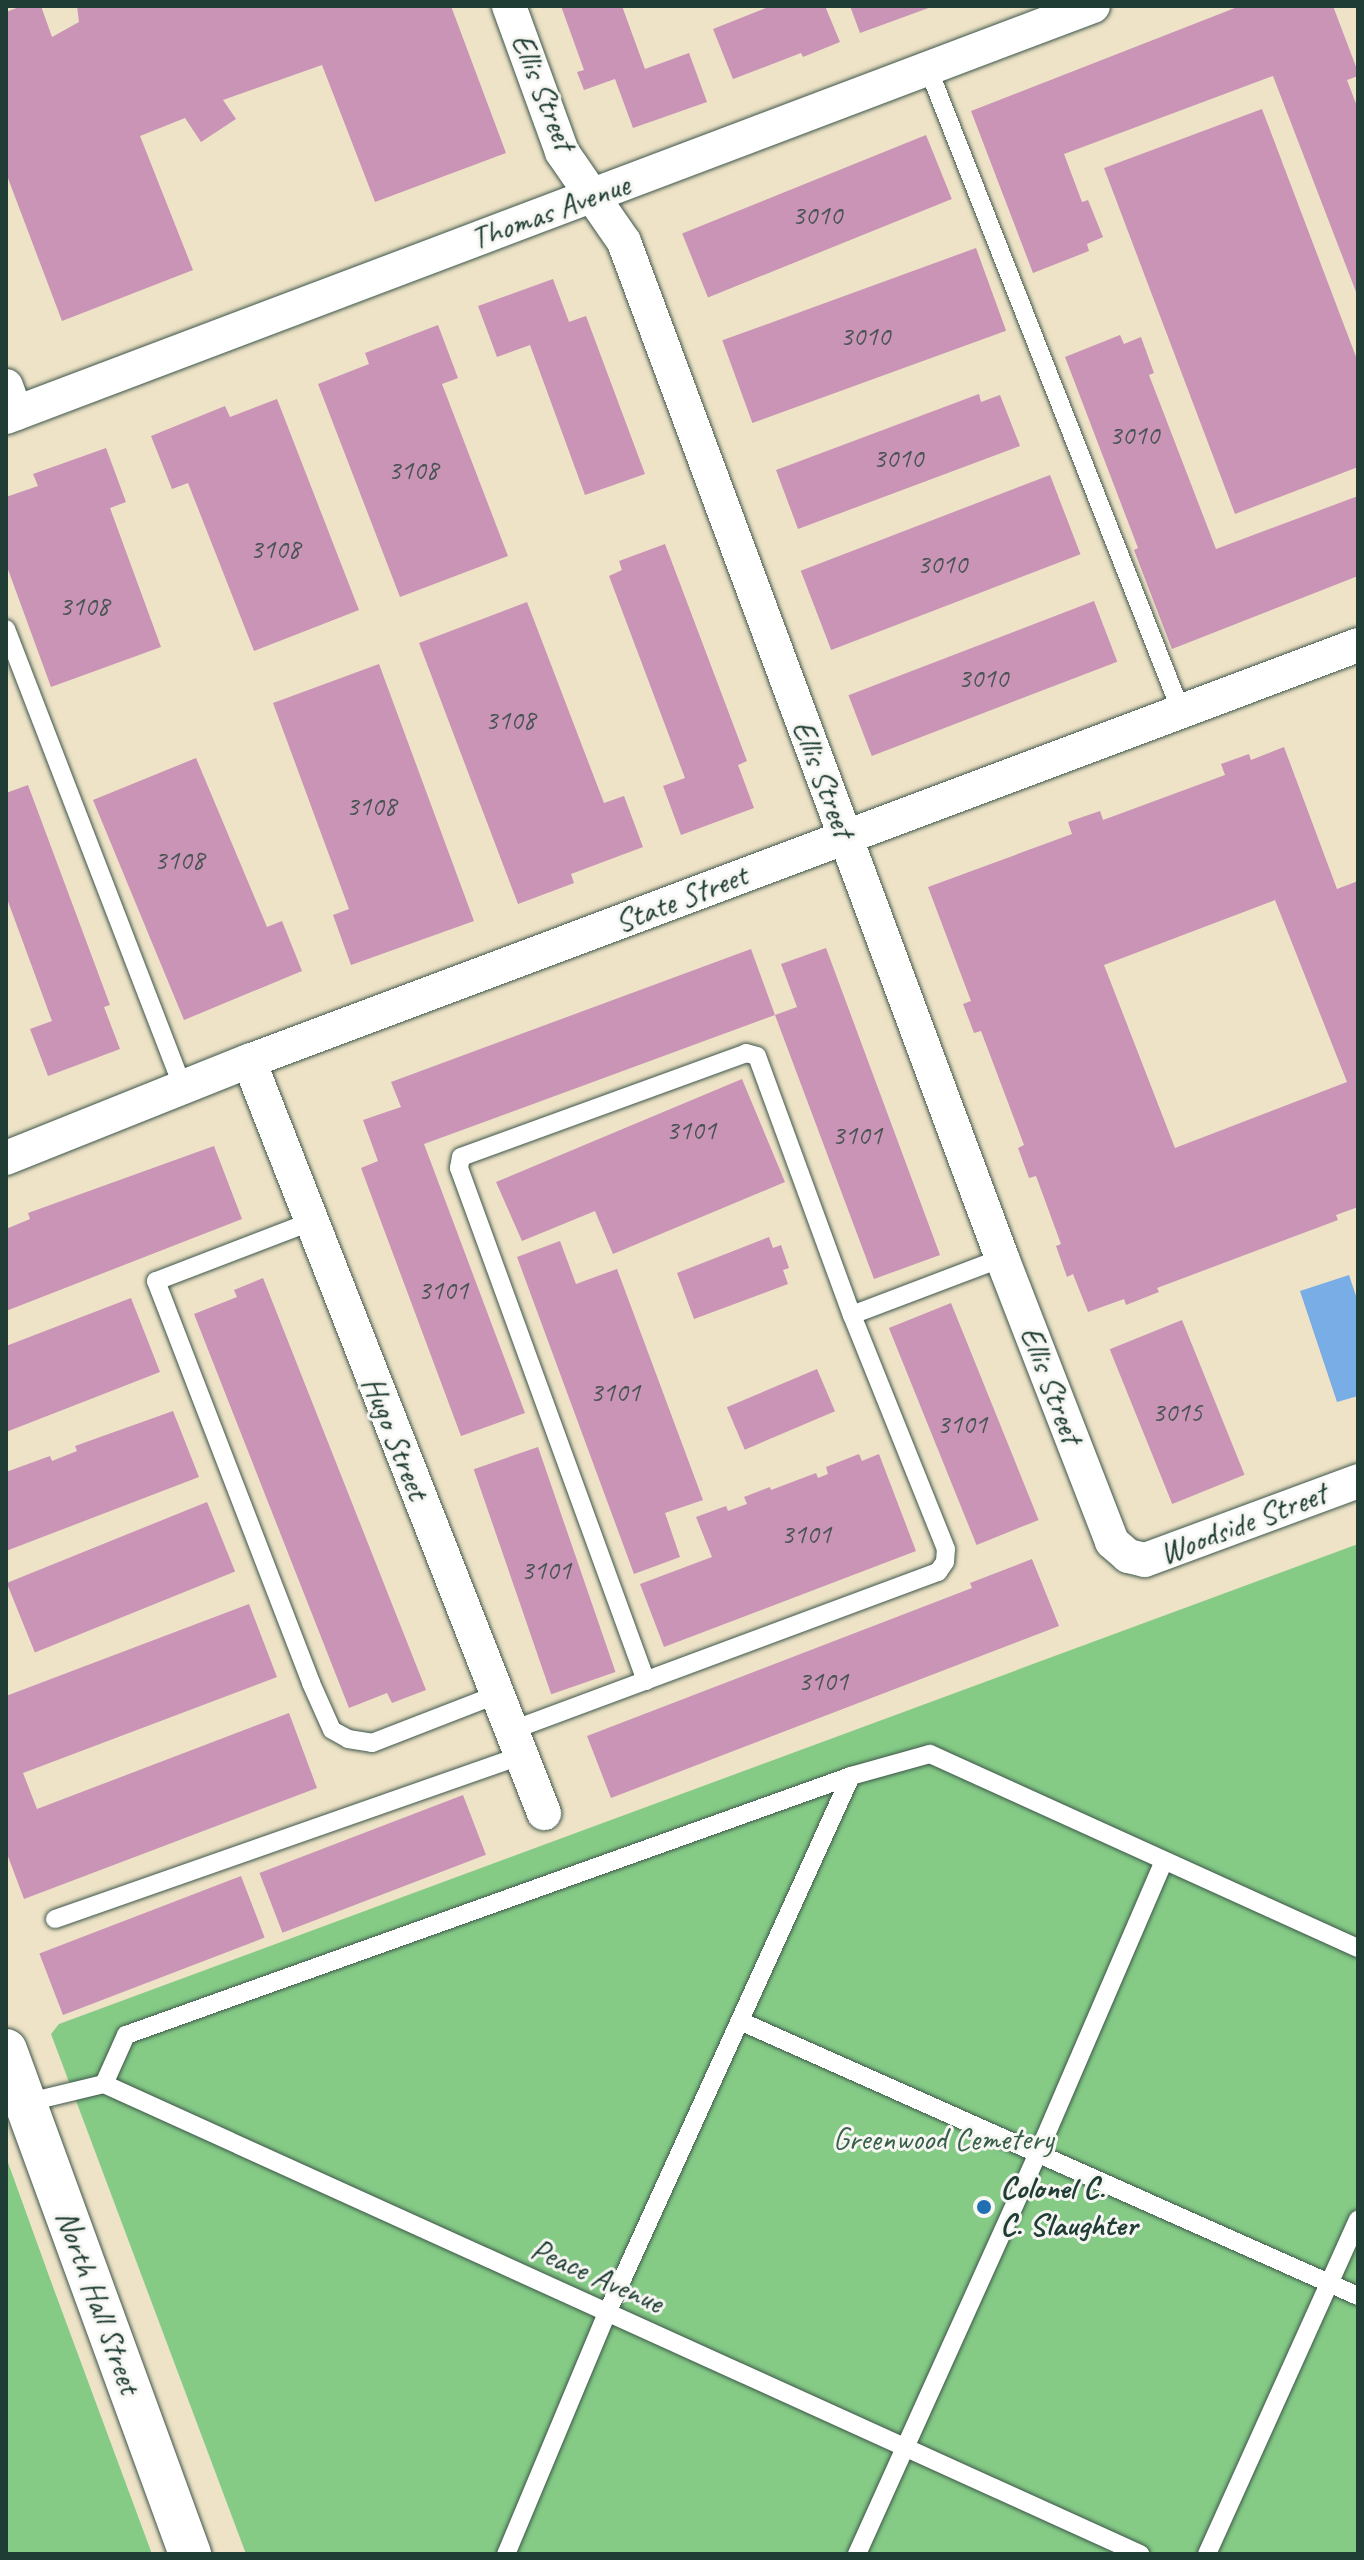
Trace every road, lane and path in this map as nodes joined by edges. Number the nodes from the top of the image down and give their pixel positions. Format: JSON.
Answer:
{"nodes":[{"id":1,"x":509,"y":6,"type":"edge"},
{"id":2,"x":1093,"y":6,"type":"edge"},
{"id":3,"x":928,"y":68,"type":"junction"},
{"id":4,"x":594,"y":194,"type":"junction"},
{"id":5,"x":9,"y":406,"type":"edge"},
{"id":6,"x":6,"y":629,"type":"edge"},
{"id":7,"x":1358,"y":645,"type":"edge"},
{"id":8,"x":1181,"y":711,"type":"junction"},
{"id":9,"x":845,"y":838,"type":"junction"},
{"id":10,"x":249,"y":1061,"type":"junction"},
{"id":11,"x":183,"y":1087,"type":"junction"},
{"id":12,"x":6,"y":1158,"type":"edge"},
{"id":13,"x":310,"y":1222,"type":"junction"},
{"id":14,"x":1002,"y":1258,"type":"junction"},
{"id":15,"x":852,"y":1315,"type":"junction"},
{"id":16,"x":1358,"y":1481,"type":"edge"},
{"id":17,"x":1128,"y":1556,"type":"joint"},
{"id":18,"x":646,"y":1681,"type":"junction"},
{"id":19,"x":496,"y":1695,"type":"junction"},
{"id":20,"x":515,"y":1744,"type":"junction"},
{"id":21,"x":851,"y":1776,"type":"junction"},
{"id":22,"x":544,"y":1813,"type":"dead end"},
{"id":23,"x":1164,"y":1861,"type":"junction"},
{"id":24,"x":55,"y":1919,"type":"dead end"},
{"id":25,"x":1358,"y":1948,"type":"edge"},
{"id":26,"x":740,"y":2021,"type":"junction"},
{"id":27,"x":6,"y":2050,"type":"edge"},
{"id":28,"x":104,"y":2084,"type":"junction"},
{"id":29,"x":25,"y":2103,"type":"junction"},
{"id":30,"x":1039,"y":2151,"type":"junction"},
{"id":31,"x":1358,"y":2219,"type":"edge"},
{"id":32,"x":1329,"y":2283,"type":"junction"},
{"id":33,"x":1358,"y":2296,"type":"edge"},
{"id":34,"x":607,"y":2313,"type":"junction"},
{"id":35,"x":904,"y":2448,"type":"junction"},
{"id":36,"x":190,"y":2554,"type":"edge"},
{"id":37,"x":506,"y":2554,"type":"edge"},
{"id":38,"x":857,"y":2554,"type":"edge"},
{"id":39,"x":1140,"y":2554,"type":"edge"},
{"id":40,"x":1207,"y":2554,"type":"edge"}],
"edges":[{"from":1,"to":4,"type":"street","name":"Ellis Street"},
{"from":2,"to":3,"type":"street","name":"Thomas Avenue"},
{"from":3,"to":4,"type":"street","name":"Thomas Avenue"},
{"from":3,"to":8,"type":"lane"},
{"from":4,"to":5,"type":"street","name":"Thomas Avenue"},
{"from":4,"to":9,"type":"street","name":"Ellis Street"},
{"from":6,"to":11,"type":"lane"},
{"from":7,"to":8,"type":"street","name":"State Street"},
{"from":8,"to":9,"type":"street","name":"State Street"},
{"from":9,"to":10,"type":"street","name":"State Street"},
{"from":9,"to":14,"type":"street","name":"Ellis Street"},
{"from":10,"to":11,"type":"street","name":"State Street"},
{"from":10,"to":13,"type":"street","name":"Hugo Street"},
{"from":11,"to":12,"type":"street","name":"State Street"},
{"from":13,"to":19,"type":"street","name":"Hugo Street"},
{"from":13,"to":19,"type":"lane"},
{"from":14,"to":15,"type":"lane"},
{"from":14,"to":17,"type":"street","name":"Ellis Street"},
{"from":15,"to":18,"type":"lane"},
{"from":15,"to":18,"type":"lane"},
{"from":16,"to":17,"type":"street","name":"Woodside Street"},
{"from":18,"to":20,"type":"lane"},
{"from":19,"to":20,"type":"street","name":"Hugo Street"},
{"from":20,"to":22,"type":"street","name":"Hugo Street"},
{"from":20,"to":24,"type":"lane"},
{"from":21,"to":23,"type":"lane"},
{"from":21,"to":26,"type":"lane"},
{"from":21,"to":28,"type":"lane"},
{"from":23,"to":25,"type":"lane"},
{"from":23,"to":30,"type":"lane"},
{"from":26,"to":30,"type":"lane"},
{"from":26,"to":34,"type":"lane"},
{"from":27,"to":29,"type":"street","name":"North Hall Street"},
{"from":28,"to":29,"type":"lane"},
{"from":28,"to":34,"type":"lane","name":"Peace Avenue"},
{"from":29,"to":36,"type":"street","name":"North Hall Street"},
{"from":30,"to":32,"type":"lane"},
{"from":30,"to":35,"type":"lane"},
{"from":31,"to":32,"type":"lane"},
{"from":32,"to":33,"type":"lane"},
{"from":32,"to":40,"type":"lane"},
{"from":34,"to":35,"type":"lane","name":"Peace Avenue"},
{"from":34,"to":37,"type":"lane"},
{"from":35,"to":38,"type":"lane"},
{"from":35,"to":39,"type":"lane","name":"Peace Avenue"}]}
